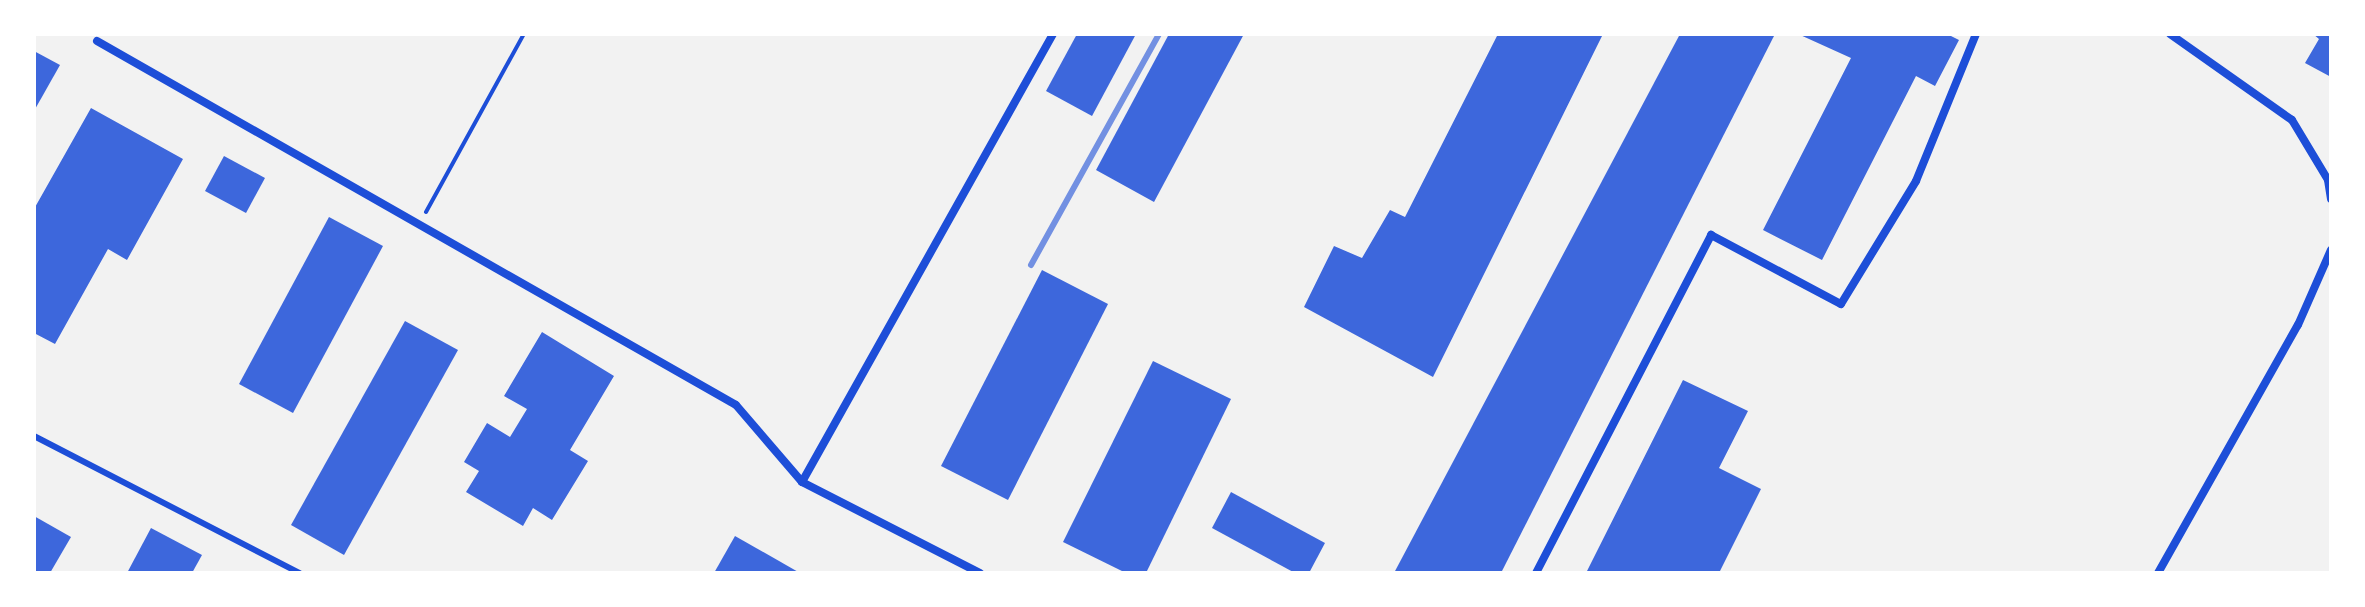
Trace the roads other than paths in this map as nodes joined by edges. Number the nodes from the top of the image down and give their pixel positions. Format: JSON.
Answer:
{"nodes":[{"id":1,"x":1053,"y":34,"type":"edge"},
{"id":2,"x":1976,"y":34,"type":"edge"},
{"id":3,"x":2170,"y":34,"type":"edge"},
{"id":4,"x":97,"y":41,"type":"dead end"},
{"id":5,"x":2331,"y":199,"type":"edge"},
{"id":6,"x":2331,"y":250,"type":"edge"},
{"id":7,"x":34,"y":436,"type":"edge"},
{"id":8,"x":802,"y":482,"type":"junction"},
{"id":9,"x":300,"y":573,"type":"edge"},
{"id":10,"x":980,"y":573,"type":"edge"},
{"id":11,"x":1536,"y":573,"type":"edge"},
{"id":12,"x":2158,"y":573,"type":"edge"}],
"edges":[{"from":1,"to":8,"type":"street"},
{"from":2,"to":11,"type":"street"},
{"from":3,"to":5,"type":"street"},
{"from":4,"to":8,"type":"street"},
{"from":6,"to":12,"type":"street"},
{"from":7,"to":9,"type":"lane"},
{"from":8,"to":10,"type":"street"}]}
